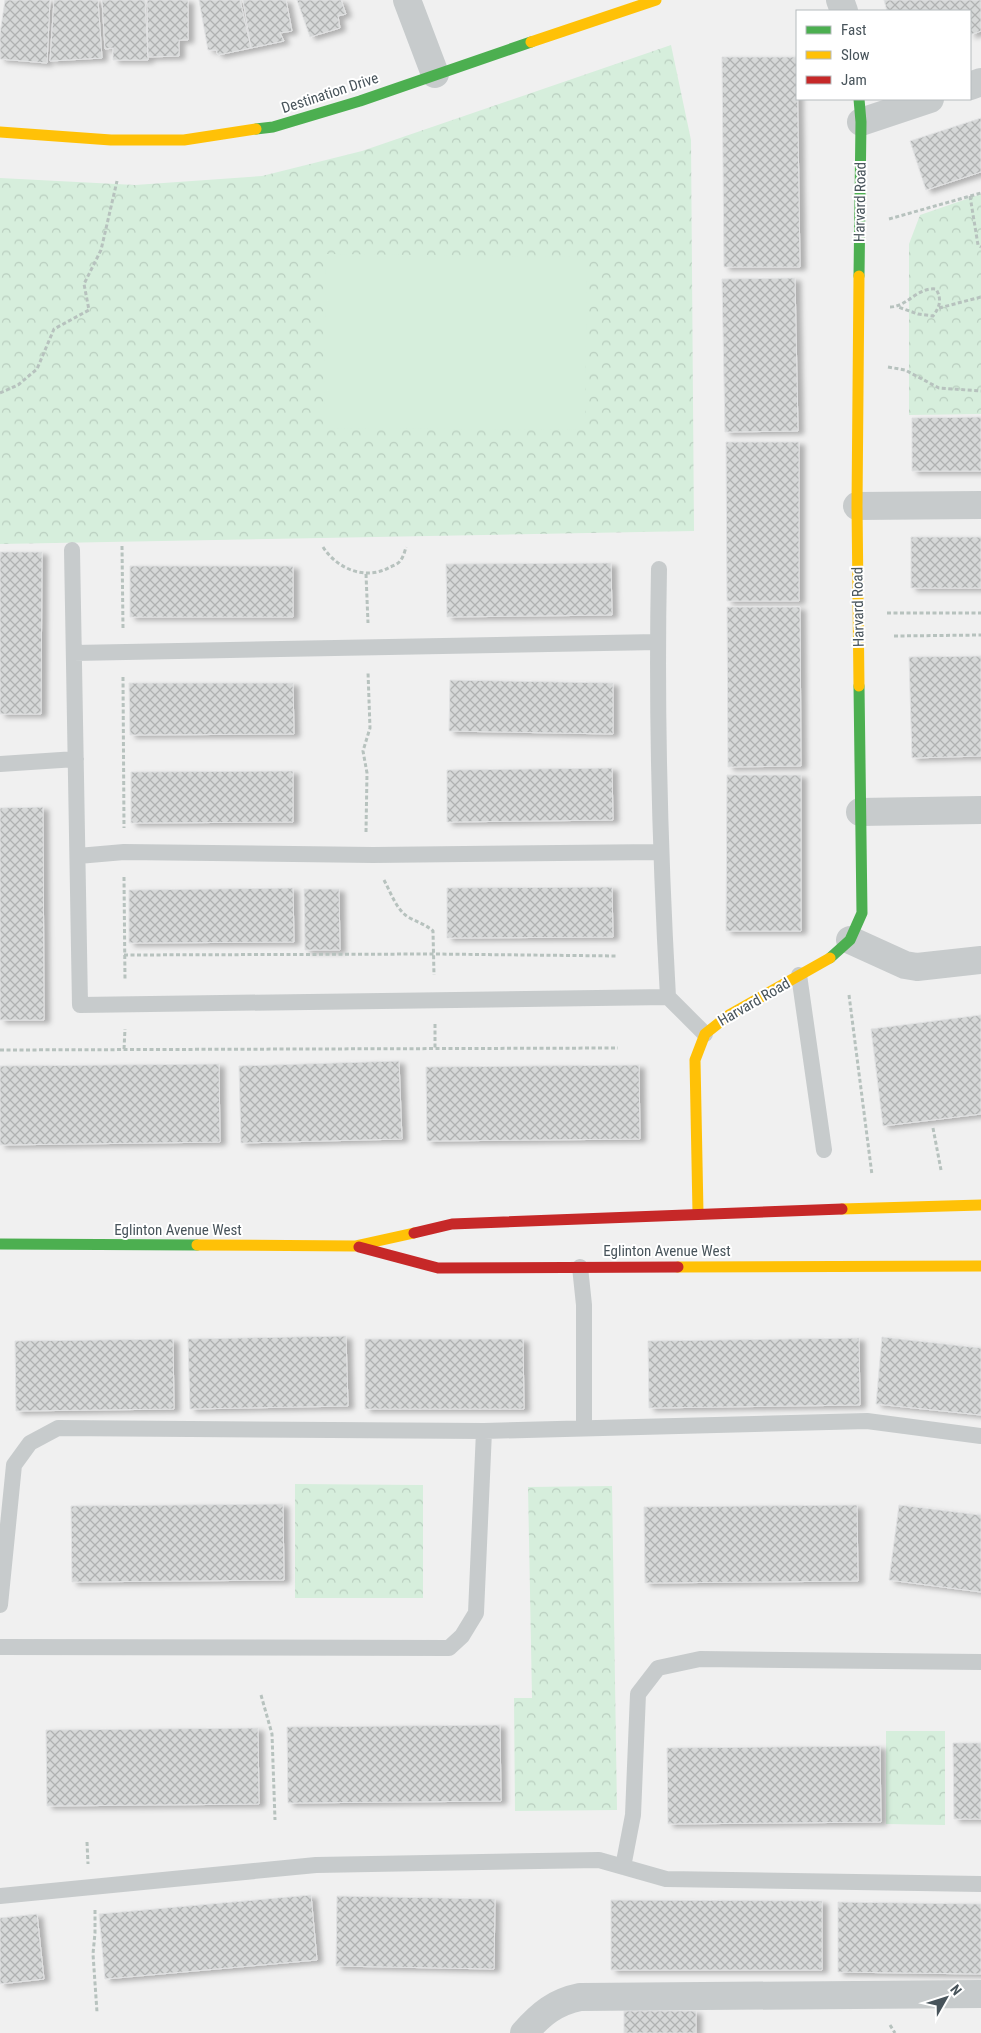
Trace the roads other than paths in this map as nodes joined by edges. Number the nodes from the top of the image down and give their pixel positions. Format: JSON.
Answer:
{"nodes":[{"id":1,"x":407,"y":0,"type":"edge"},
{"id":2,"x":656,"y":0,"type":"edge"},
{"id":3,"x":435,"y":74,"type":"junction"},
{"id":4,"x":924,"y":100,"type":"edge"},
{"id":5,"x":860,"y":110,"type":"edge"},
{"id":6,"x":0,"y":132,"type":"edge"},
{"id":7,"x":857,"y":506,"type":"junction"},
{"id":8,"x":981,"y":506,"type":"edge"},
{"id":9,"x":72,"y":550,"type":"dead end"},
{"id":10,"x":659,"y":569,"type":"dead end"},
{"id":11,"x":658,"y":642,"type":"junction"},
{"id":12,"x":74,"y":653,"type":"junction"},
{"id":13,"x":76,"y":759,"type":"junction"},
{"id":14,"x":0,"y":764,"type":"edge"},
{"id":15,"x":981,"y":810,"type":"edge"},
{"id":16,"x":860,"y":812,"type":"junction"},
{"id":17,"x":660,"y":852,"type":"junction"},
{"id":18,"x":78,"y":856,"type":"junction"},
{"id":19,"x":850,"y":940,"type":"junction"},
{"id":20,"x":981,"y":960,"type":"edge"},
{"id":21,"x":799,"y":975,"type":"junction"},
{"id":22,"x":668,"y":997,"type":"junction"},
{"id":23,"x":705,"y":1034,"type":"junction"},
{"id":24,"x":824,"y":1150,"type":"dead end"},
{"id":25,"x":981,"y":1205,"type":"edge"},
{"id":26,"x":698,"y":1213,"type":"junction"},
{"id":27,"x":0,"y":1244,"type":"edge"},
{"id":28,"x":355,"y":1246,"type":"junction"},
{"id":29,"x":981,"y":1266,"type":"edge"},
{"id":30,"x":580,"y":1267,"type":"junction"},
{"id":31,"x":584,"y":1428,"type":"junction"},
{"id":32,"x":484,"y":1431,"type":"junction"},
{"id":33,"x":981,"y":1436,"type":"edge"},
{"id":34,"x":0,"y":1605,"type":"edge"},
{"id":35,"x":0,"y":1647,"type":"edge"},
{"id":36,"x":981,"y":1662,"type":"edge"},
{"id":37,"x":623,"y":1867,"type":"junction"},
{"id":38,"x":981,"y":1884,"type":"edge"},
{"id":39,"x":0,"y":1896,"type":"edge"},
{"id":40,"x":981,"y":1994,"type":"edge"},
{"id":41,"x":524,"y":2033,"type":"edge"}],
"edges":[{"from":1,"to":3,"type":"street"},
{"from":2,"to":3,"type":"street","name":"Destination Drive"},
{"from":3,"to":6,"type":"street","name":"Destination Drive"},
{"from":4,"to":5,"type":"street"},
{"from":5,"to":7,"type":"street","name":"Harvard Road"},
{"from":7,"to":8,"type":"street"},
{"from":7,"to":16,"type":"street","name":"Harvard Road"},
{"from":9,"to":12,"type":"lane"},
{"from":10,"to":11,"type":"lane"},
{"from":11,"to":12,"type":"lane"},
{"from":11,"to":17,"type":"lane"},
{"from":12,"to":13,"type":"lane"},
{"from":13,"to":14,"type":"lane"},
{"from":13,"to":18,"type":"lane"},
{"from":15,"to":16,"type":"street"},
{"from":16,"to":19,"type":"street","name":"Harvard Road"},
{"from":17,"to":18,"type":"lane"},
{"from":17,"to":22,"type":"lane"},
{"from":18,"to":22,"type":"lane"},
{"from":19,"to":20,"type":"street"},
{"from":19,"to":21,"type":"street","name":"Harvard Road"},
{"from":21,"to":23,"type":"street","name":"Harvard Road"},
{"from":21,"to":24,"type":"lane"},
{"from":22,"to":23,"type":"lane"},
{"from":23,"to":26,"type":"street"},
{"from":25,"to":26,"type":"street","name":"Eglinton Avenue West"},
{"from":26,"to":28,"type":"street","name":"Eglinton Avenue West"},
{"from":27,"to":28,"type":"street","name":"Eglinton Avenue West"},
{"from":28,"to":30,"type":"street","name":"Eglinton Avenue West"},
{"from":29,"to":30,"type":"street","name":"Eglinton Avenue West"},
{"from":30,"to":31,"type":"lane"},
{"from":31,"to":32,"type":"lane"},
{"from":31,"to":33,"type":"lane"},
{"from":32,"to":34,"type":"lane"},
{"from":32,"to":35,"type":"lane"},
{"from":36,"to":37,"type":"lane"},
{"from":37,"to":38,"type":"lane"},
{"from":37,"to":39,"type":"lane"},
{"from":40,"to":41,"type":"street"}]}
